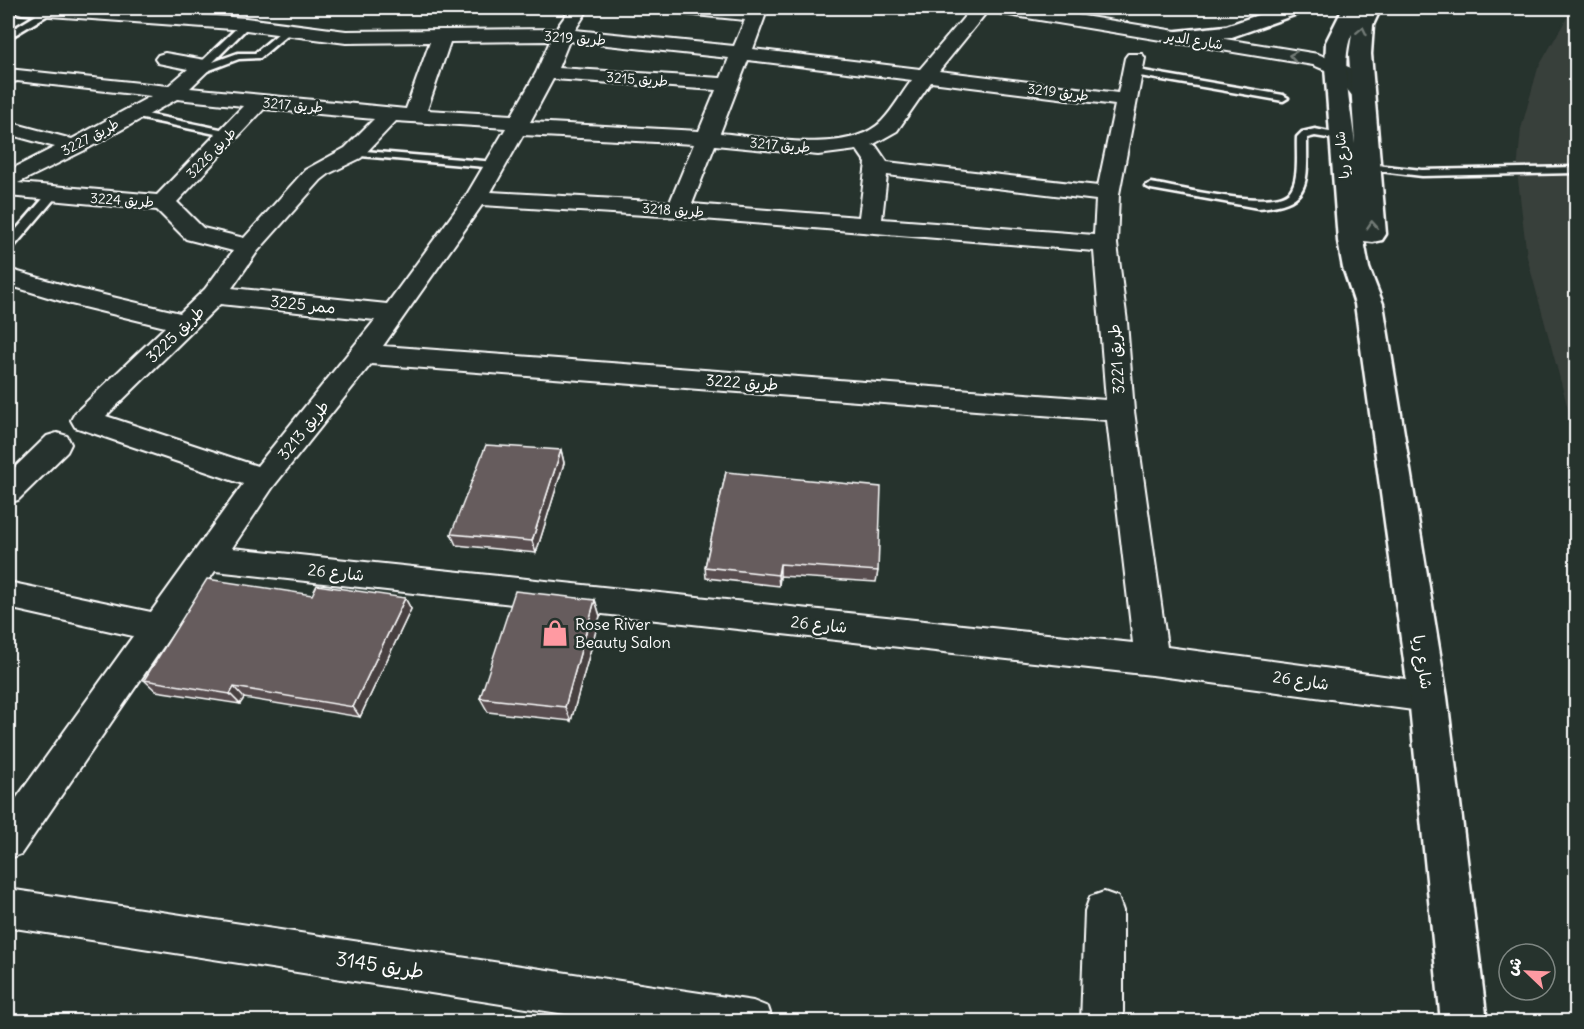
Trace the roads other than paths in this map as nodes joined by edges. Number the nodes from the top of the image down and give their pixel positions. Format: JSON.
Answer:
{"nodes":[{"id":1,"x":22,"y":8,"type":"edge"},
{"id":2,"x":260,"y":8,"type":"edge"},
{"id":3,"x":568,"y":8,"type":"edge"},
{"id":4,"x":579,"y":8,"type":"edge"},
{"id":5,"x":685,"y":8,"type":"edge"},
{"id":6,"x":981,"y":8,"type":"edge"},
{"id":7,"x":1004,"y":8,"type":"edge"},
{"id":8,"x":1296,"y":8,"type":"edge"},
{"id":9,"x":1353,"y":8,"type":"edge"},
{"id":10,"x":1371,"y":8,"type":"edge"},
{"id":11,"x":58,"y":10,"type":"edge"},
{"id":12,"x":757,"y":12,"type":"edge"},
{"id":13,"x":1037,"y":14,"type":"junction"},
{"id":14,"x":246,"y":24,"type":"junction"},
{"id":15,"x":288,"y":30,"type":"junction"},
{"id":16,"x":562,"y":35,"type":"junction"},
{"id":17,"x":8,"y":36,"type":"edge"},
{"id":18,"x":442,"y":36,"type":"junction"},
{"id":19,"x":1178,"y":37,"type":"junction"},
{"id":20,"x":740,"y":53,"type":"junction"},
{"id":21,"x":165,"y":59,"type":"dead end"},
{"id":22,"x":1134,"y":65,"type":"joint"},
{"id":23,"x":201,"y":68,"type":"junction"},
{"id":24,"x":1345,"y":71,"type":"junction"},
{"id":25,"x":546,"y":73,"type":"junction"},
{"id":26,"x":9,"y":75,"type":"edge"},
{"id":27,"x":924,"y":76,"type":"junction"},
{"id":28,"x":727,"y":85,"type":"junction"},
{"id":29,"x":172,"y":93,"type":"junction"},
{"id":30,"x":1283,"y":98,"type":"dead end"},
{"id":31,"x":1127,"y":100,"type":"junction"},
{"id":32,"x":259,"y":102,"type":"junction"},
{"id":33,"x":132,"y":114,"type":"junction"},
{"id":34,"x":403,"y":114,"type":"junction"},
{"id":35,"x":517,"y":125,"type":"junction"},
{"id":36,"x":8,"y":128,"type":"edge"},
{"id":37,"x":230,"y":134,"type":"junction"},
{"id":38,"x":1341,"y":137,"type":"junction"},
{"id":39,"x":705,"y":138,"type":"junction"},
{"id":40,"x":857,"y":144,"type":"junction"},
{"id":41,"x":75,"y":146,"type":"junction"},
{"id":42,"x":353,"y":153,"type":"junction"},
{"id":43,"x":496,"y":165,"type":"junction"},
{"id":44,"x":876,"y":167,"type":"junction"},
{"id":45,"x":1367,"y":167,"type":"junction"},
{"id":46,"x":1576,"y":170,"type":"edge"},
{"id":47,"x":8,"y":181,"type":"edge"},
{"id":48,"x":1151,"y":186,"type":"dead end"},
{"id":49,"x":1108,"y":194,"type":"junction"},
{"id":50,"x":52,"y":195,"type":"junction"},
{"id":51,"x":476,"y":198,"type":"junction"},
{"id":52,"x":163,"y":203,"type":"junction"},
{"id":53,"x":678,"y":210,"type":"junction"},
{"id":54,"x":870,"y":225,"type":"junction"},
{"id":55,"x":1105,"y":244,"type":"junction"},
{"id":56,"x":8,"y":246,"type":"edge"},
{"id":57,"x":249,"y":247,"type":"junction"},
{"id":58,"x":8,"y":277,"type":"edge"},
{"id":59,"x":214,"y":296,"type":"junction"},
{"id":60,"x":1369,"y":304,"type":"junction"},
{"id":61,"x":392,"y":313,"type":"junction"},
{"id":62,"x":186,"y":322,"type":"junction"},
{"id":63,"x":364,"y":354,"type":"junction"},
{"id":64,"x":1120,"y":411,"type":"junction"},
{"id":65,"x":57,"y":444,"type":"dead end"},
{"id":66,"x":263,"y":479,"type":"junction"},
{"id":67,"x":8,"y":492,"type":"edge"},
{"id":68,"x":209,"y":558,"type":"junction"},
{"id":69,"x":8,"y":595,"type":"edge"},
{"id":70,"x":160,"y":628,"type":"junction"},
{"id":71,"x":1152,"y":660,"type":"junction"},
{"id":72,"x":1428,"y":697,"type":"junction"},
{"id":73,"x":8,"y":841,"type":"edge"},
{"id":74,"x":8,"y":908,"type":"edge"},
{"id":75,"x":1104,"y":911,"type":"dead end"},
{"id":76,"x":753,"y":1022,"type":"edge"},
{"id":77,"x":1102,"y":1022,"type":"edge"},
{"id":78,"x":1464,"y":1022,"type":"edge"}],
"edges":[{"from":1,"to":11,"type":"street","name":"طريق 3219"},
{"from":2,"to":14,"type":"street"},
{"from":3,"to":4,"type":"street"},
{"from":4,"to":16,"type":"street","name":"طريق 3213"},
{"from":5,"to":12,"type":"street"},
{"from":6,"to":27,"type":"street","name":"طريق 3217"},
{"from":7,"to":13,"type":"street","name":"شارع الدير"},
{"from":8,"to":19,"type":"main road"},
{"from":9,"to":24,"type":"main road","name":"شارع ريا"},
{"from":24,"to":10,"type":"main road","name":"شارع ريا","one_way":true},
{"from":11,"to":14,"type":"street","name":"طريق 3219"},
{"from":11,"to":17,"type":"lane"},
{"from":12,"to":20,"type":"street"},
{"from":13,"to":19,"type":"street","name":"شارع الدير"},
{"from":13,"to":24,"type":"street","name":"شارع الدير"},
{"from":14,"to":15,"type":"street","name":"طريق 3219"},
{"from":14,"to":23,"type":"lane"},
{"from":15,"to":18,"type":"street","name":"طريق 3219"},
{"from":15,"to":23,"type":"lane"},
{"from":16,"to":18,"type":"street","name":"طريق 3219"},
{"from":16,"to":20,"type":"street","name":"طريق 3219"},
{"from":16,"to":25,"type":"street","name":"طريق 3213"},
{"from":18,"to":34,"type":"street"},
{"from":24,"to":19,"type":"street","name":"شارع الدير","one_way":true},
{"from":20,"to":27,"type":"street","name":"طريق 3219"},
{"from":20,"to":28,"type":"street"},
{"from":21,"to":23,"type":"street"},
{"from":22,"to":30,"type":"lane"},
{"from":22,"to":31,"type":"street","name":"طريق 3221"},
{"from":23,"to":29,"type":"street"},
{"from":24,"to":38,"type":"main road","name":"شارع ريا"},
{"from":24,"to":45,"type":"main road","name":"شارع ريا"},
{"from":25,"to":28,"type":"street","name":"طريق 3215"},
{"from":25,"to":35,"type":"street","name":"طريق 3213"},
{"from":26,"to":29,"type":"street","name":"طريق 3217"},
{"from":27,"to":31,"type":"street","name":"طريق 3219"},
{"from":27,"to":40,"type":"street","name":"طريق 3217"},
{"from":28,"to":39,"type":"street"},
{"from":29,"to":32,"type":"street","name":"طريق 3217"},
{"from":29,"to":33,"type":"street","name":"طريق 3227"},
{"from":31,"to":49,"type":"street","name":"طريق 3221"},
{"from":32,"to":34,"type":"street","name":"طريق 3217"},
{"from":32,"to":37,"type":"street","name":"طريق 3226"},
{"from":33,"to":37,"type":"lane"},
{"from":33,"to":41,"type":"street","name":"طريق 3227"},
{"from":34,"to":35,"type":"street","name":"طريق 3217"},
{"from":34,"to":42,"type":"street","name":"طريق 3225"},
{"from":35,"to":39,"type":"street","name":"طريق 3217"},
{"from":35,"to":43,"type":"street","name":"طريق 3213"},
{"from":36,"to":41,"type":"street"},
{"from":37,"to":52,"type":"street","name":"طريق 3226"},
{"from":38,"to":48,"type":"lane"},
{"from":38,"to":60,"type":"main road","name":"شارع ريا"},
{"from":39,"to":40,"type":"street","name":"طريق 3217"},
{"from":39,"to":53,"type":"street"},
{"from":40,"to":44,"type":"street"},
{"from":41,"to":47,"type":"street","name":"طريق 3227"},
{"from":42,"to":43,"type":"lane"},
{"from":42,"to":57,"type":"street","name":"طريق 3225"},
{"from":43,"to":51,"type":"street","name":"طريق 3213"},
{"from":44,"to":49,"type":"street"},
{"from":44,"to":54,"type":"street"},
{"from":45,"to":46,"type":"lane"},
{"from":60,"to":45,"type":"main road","name":"شارع ريا","one_way":true},
{"from":47,"to":50,"type":"street","name":"طريق 3224"},
{"from":49,"to":55,"type":"street","name":"طريق 3221"},
{"from":50,"to":52,"type":"street","name":"طريق 3224"},
{"from":50,"to":56,"type":"lane"},
{"from":51,"to":53,"type":"street","name":"طريق 3218"},
{"from":51,"to":61,"type":"street","name":"طريق 3213"},
{"from":52,"to":57,"type":"street","name":"طريق 3224"},
{"from":53,"to":54,"type":"street","name":"طريق 3218"},
{"from":54,"to":55,"type":"street","name":"طريق 3218"},
{"from":55,"to":64,"type":"street","name":"طريق 3221"},
{"from":57,"to":59,"type":"street","name":"طريق 3225"},
{"from":58,"to":62,"type":"street"},
{"from":59,"to":61,"type":"street","name":"ممر 3225"},
{"from":59,"to":62,"type":"street","name":"طريق 3225"},
{"from":60,"to":72,"type":"main road","name":"شارع ريا"},
{"from":61,"to":63,"type":"street","name":"طريق 3213"},
{"from":62,"to":66,"type":"street","name":"طريق 3225"},
{"from":63,"to":64,"type":"street","name":"طريق 3222"},
{"from":63,"to":66,"type":"street","name":"طريق 3213"},
{"from":64,"to":71,"type":"street","name":"طريق 3221"},
{"from":65,"to":67,"type":"street"},
{"from":66,"to":68,"type":"street","name":"طريق 3213"},
{"from":68,"to":70,"type":"street","name":"طريق 3213"},
{"from":68,"to":71,"type":"street","name":"شارع 26"},
{"from":69,"to":70,"type":"street"},
{"from":70,"to":73,"type":"street","name":"طريق 3213"},
{"from":71,"to":72,"type":"street","name":"شارع 26"},
{"from":72,"to":78,"type":"main road","name":"شارع ريا"},
{"from":74,"to":76,"type":"street","name":"طريق 3145"},
{"from":75,"to":77,"type":"street"}]}
